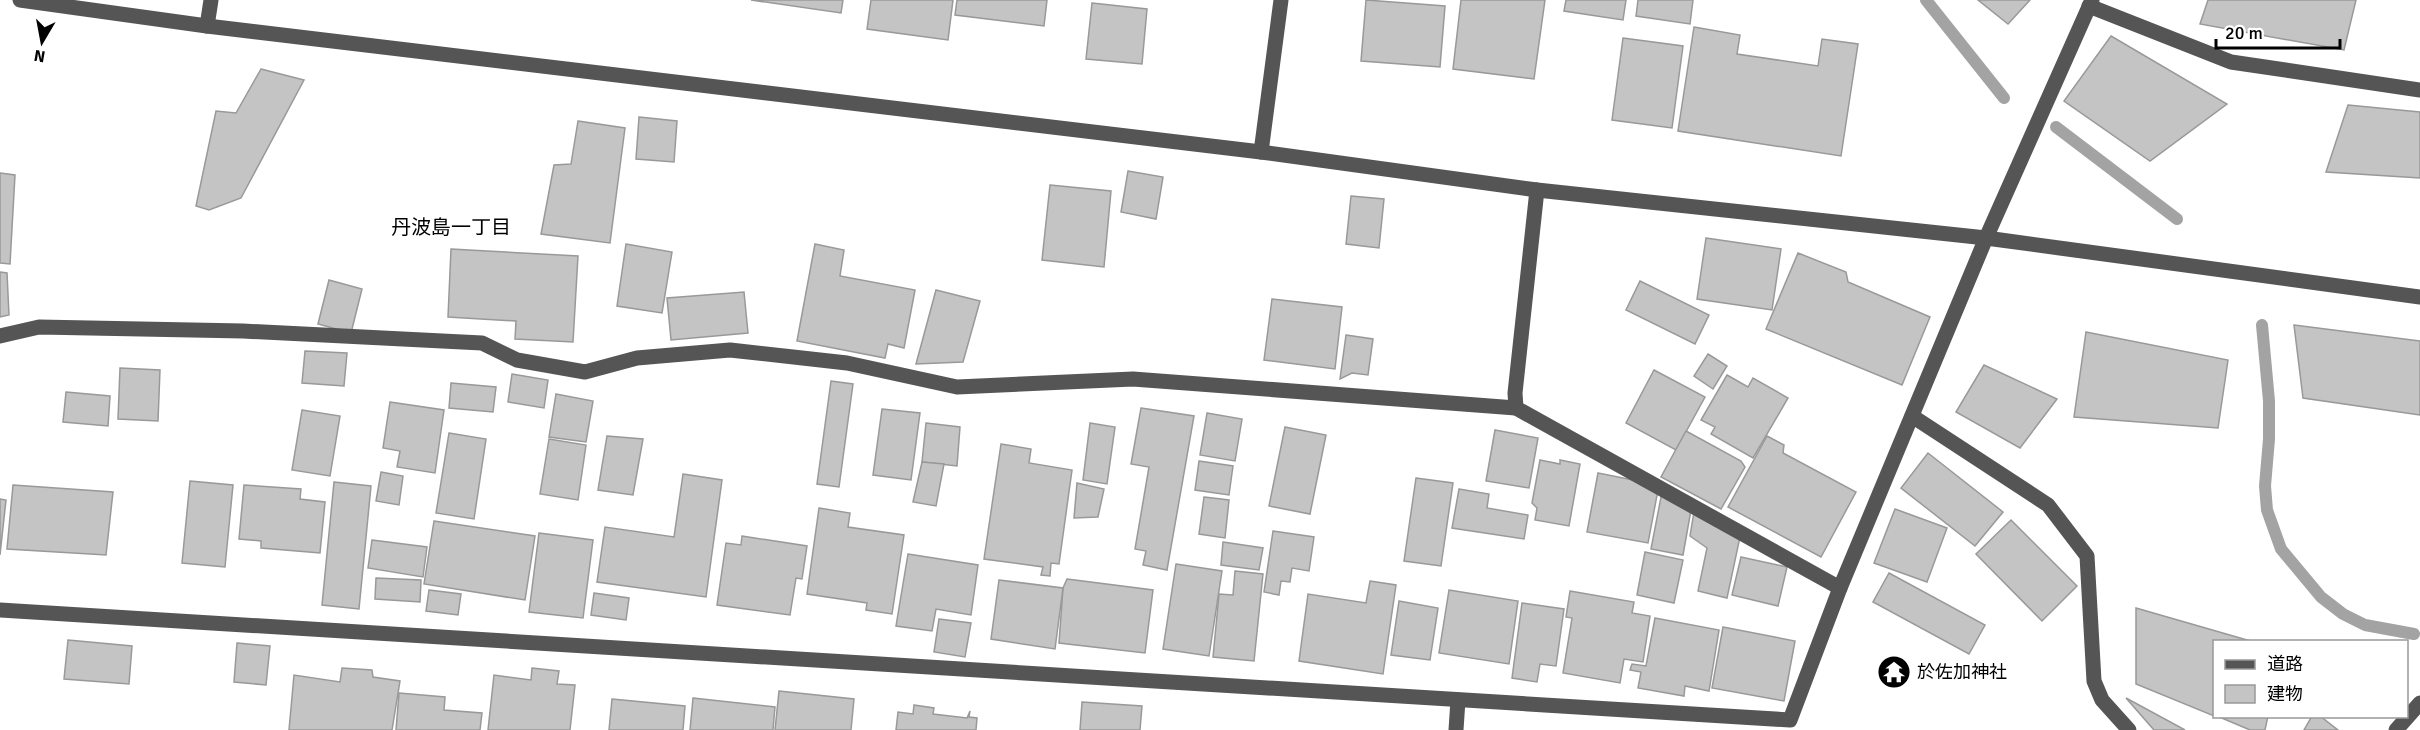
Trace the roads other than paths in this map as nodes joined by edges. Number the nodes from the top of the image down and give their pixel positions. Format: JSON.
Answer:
{"nodes":[{"id":1,"x":20,"y":0,"type":"edge"},
{"id":2,"x":211,"y":0,"type":"edge"},
{"id":3,"x":1281,"y":0,"type":"edge"},
{"id":4,"x":2090,"y":3,"type":"edge"},
{"id":5,"x":207,"y":26,"type":"junction"},
{"id":6,"x":2420,"y":90,"type":"edge"},
{"id":7,"x":1262,"y":152,"type":"junction"},
{"id":8,"x":1538,"y":190,"type":"junction"},
{"id":9,"x":1986,"y":238,"type":"junction"},
{"id":10,"x":2420,"y":297,"type":"edge"},
{"id":11,"x":0,"y":336,"type":"edge"},
{"id":12,"x":1516,"y":408,"type":"junction"},
{"id":13,"x":1912,"y":416,"type":"junction"},
{"id":14,"x":1840,"y":588,"type":"junction"},
{"id":15,"x":0,"y":610,"type":"edge"},
{"id":16,"x":1458,"y":700,"type":"junction"},
{"id":17,"x":2420,"y":703,"type":"edge"},
{"id":18,"x":2408,"y":716,"type":"edge"},
{"id":19,"x":2407,"y":718,"type":"edge"},
{"id":20,"x":1456,"y":730,"type":"edge"},
{"id":21,"x":2129,"y":730,"type":"edge"},
{"id":22,"x":2396,"y":730,"type":"edge"}],
"edges":[{"from":1,"to":5,"type":"street"},
{"from":2,"to":5,"type":"street"},
{"from":3,"to":7,"type":"street"},
{"from":4,"to":6,"type":"street"},
{"from":4,"to":9,"type":"street"},
{"from":5,"to":7,"type":"street"},
{"from":7,"to":8,"type":"street"},
{"from":8,"to":9,"type":"street"},
{"from":8,"to":12,"type":"street"},
{"from":9,"to":10,"type":"street"},
{"from":9,"to":13,"type":"street"},
{"from":11,"to":12,"type":"street"},
{"from":12,"to":14,"type":"street"},
{"from":13,"to":14,"type":"street"},
{"from":13,"to":21,"type":"street"},
{"from":14,"to":16,"type":"street"},
{"from":15,"to":16,"type":"street"},
{"from":16,"to":20,"type":"street"},
{"from":17,"to":18,"type":"street"},
{"from":19,"to":22,"type":"street"}]}
